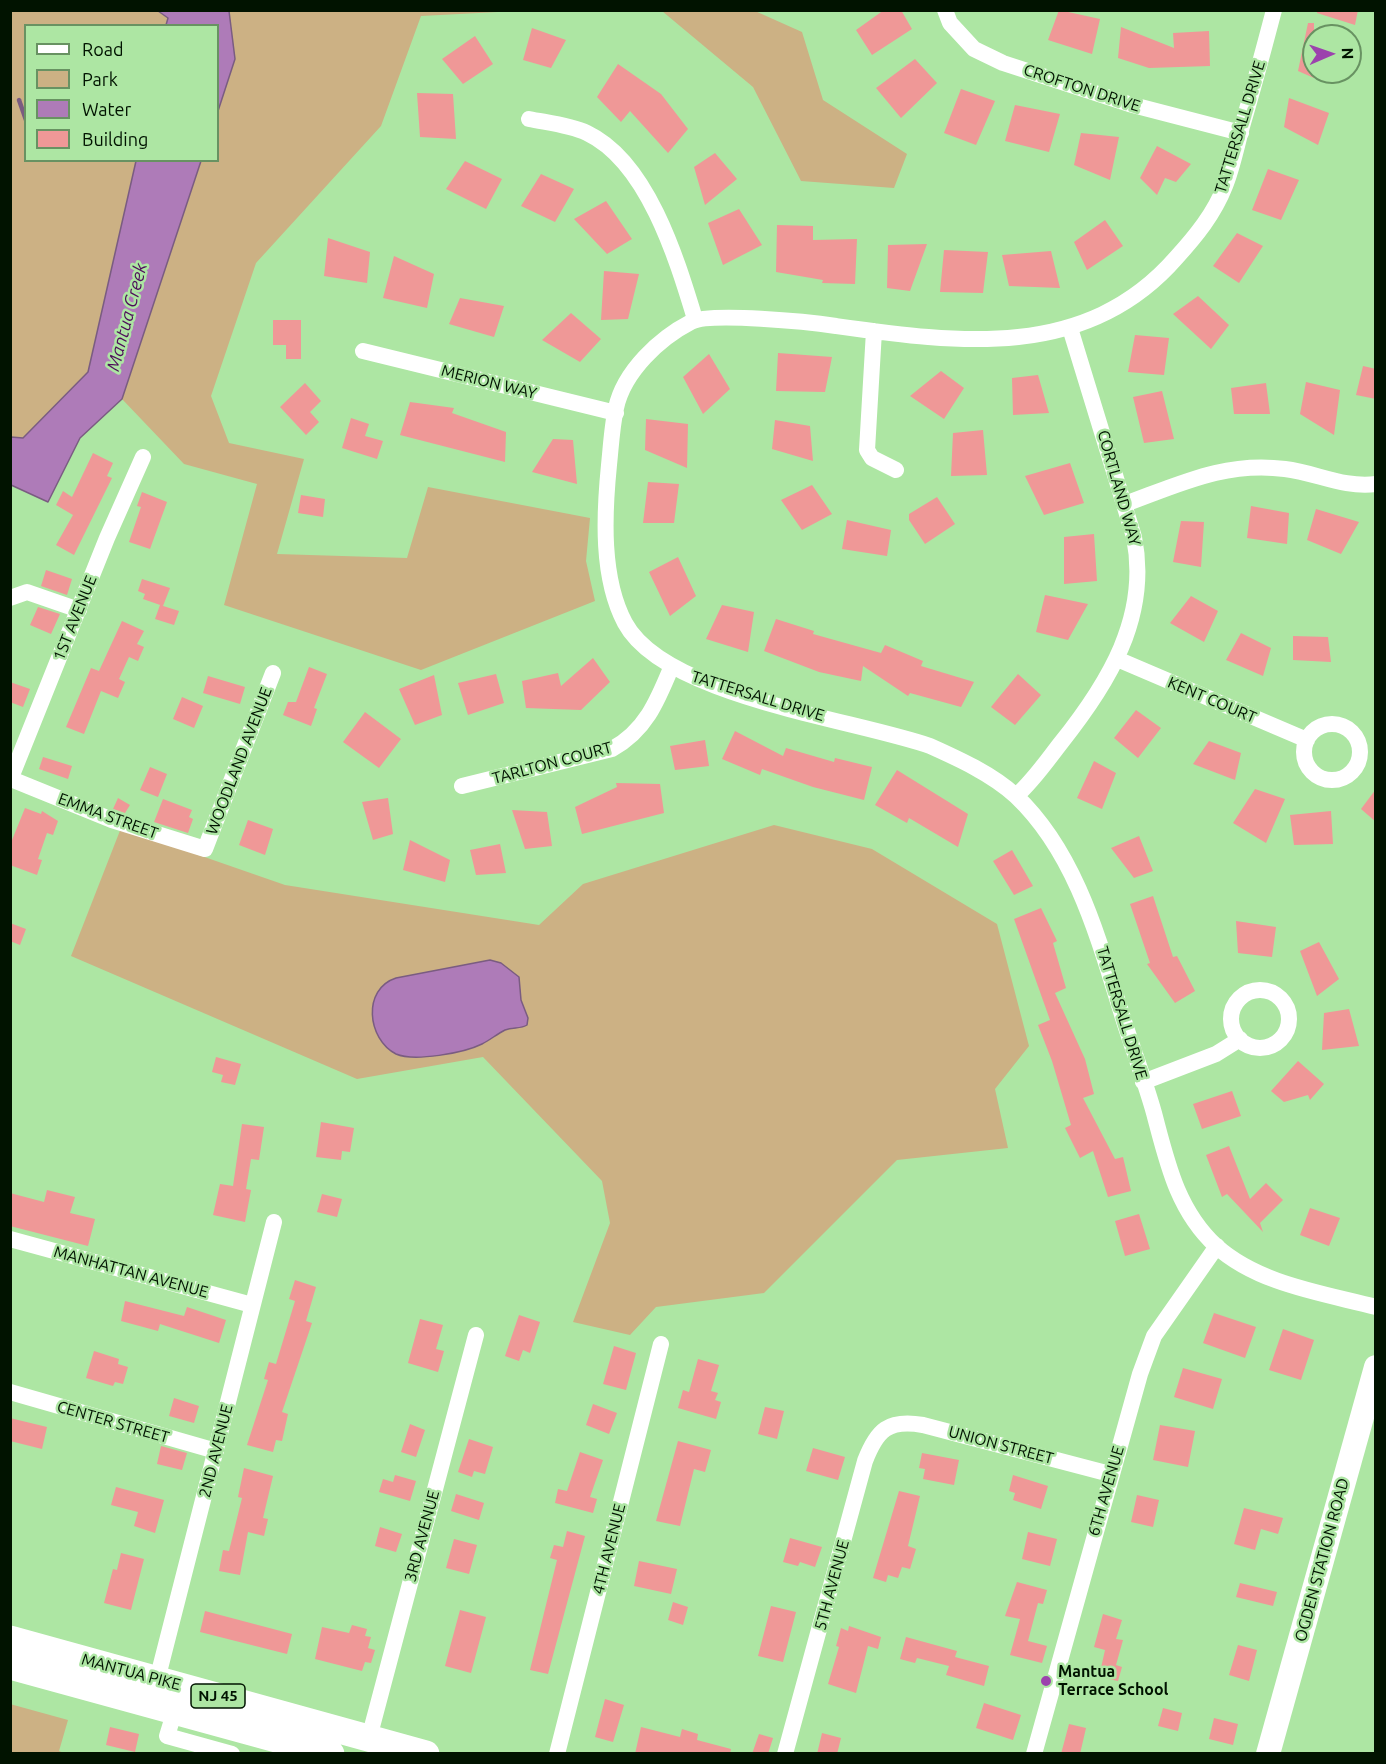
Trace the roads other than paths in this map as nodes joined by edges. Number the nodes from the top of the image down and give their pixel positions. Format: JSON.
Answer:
{"nodes":[{"id":1,"x":945,"y":10,"type":"edge"},
{"id":2,"x":1274,"y":10,"type":"edge"},
{"id":3,"x":530,"y":119,"type":"dead end"},
{"id":4,"x":1240,"y":133,"type":"junction"},
{"id":5,"x":695,"y":319,"type":"junction"},
{"id":6,"x":1070,"y":328,"type":"junction"},
{"id":7,"x":874,"y":331,"type":"junction"},
{"id":8,"x":363,"y":351,"type":"dead end"},
{"id":9,"x":616,"y":412,"type":"junction"},
{"id":10,"x":143,"y":457,"type":"dead end"},
{"id":11,"x":896,"y":470,"type":"dead end"},
{"id":12,"x":1376,"y":484,"type":"edge"},
{"id":13,"x":1125,"y":504,"type":"junction"},
{"id":14,"x":10,"y":598,"type":"edge"},
{"id":15,"x":79,"y":610,"type":"junction"},
{"id":16,"x":1117,"y":660,"type":"junction"},
{"id":17,"x":671,"y":668,"type":"junction"},
{"id":18,"x":273,"y":673,"type":"dead end"},
{"id":19,"x":1307,"y":740,"type":"dead end"},
{"id":20,"x":11,"y":779,"type":"edge"},
{"id":21,"x":462,"y":786,"type":"dead end"},
{"id":22,"x":1016,"y":796,"type":"junction"},
{"id":23,"x":205,"y":849,"type":"joint"},
{"id":24,"x":1240,"y":1040,"type":"dead end"},
{"id":25,"x":1143,"y":1082,"type":"junction"},
{"id":26,"x":274,"y":1222,"type":"dead end"},
{"id":27,"x":10,"y":1239,"type":"edge"},
{"id":28,"x":1217,"y":1246,"type":"junction"},
{"id":29,"x":252,"y":1305,"type":"junction"},
{"id":30,"x":1376,"y":1307,"type":"edge"},
{"id":31,"x":476,"y":1335,"type":"dead end"},
{"id":32,"x":661,"y":1344,"type":"dead end"},
{"id":33,"x":1376,"y":1367,"type":"edge"},
{"id":34,"x":10,"y":1392,"type":"edge"},
{"id":35,"x":892,"y":1425,"type":"joint"},
{"id":36,"x":216,"y":1451,"type":"junction"},
{"id":37,"x":1110,"y":1474,"type":"junction"},
{"id":38,"x":10,"y":1639,"type":"edge"},
{"id":39,"x":10,"y":1666,"type":"edge"},
{"id":40,"x":157,"y":1680,"type":"junction"},
{"id":41,"x":176,"y":1710,"type":"junction"},
{"id":42,"x":369,"y":1738,"type":"junction"},
{"id":43,"x":232,"y":1754,"type":"edge"},
{"id":44,"x":331,"y":1754,"type":"edge"},
{"id":45,"x":426,"y":1754,"type":"edge"},
{"id":46,"x":557,"y":1754,"type":"edge"},
{"id":47,"x":785,"y":1754,"type":"edge"},
{"id":48,"x":1034,"y":1754,"type":"edge"},
{"id":49,"x":1268,"y":1754,"type":"edge"}],
"edges":[{"from":1,"to":4,"type":"street","name":"CROFTON DRIVE"},
{"from":2,"to":4,"type":"street","name":"TATTERSALL DRIVE"},
{"from":3,"to":5,"type":"street"},
{"from":4,"to":6,"type":"street","name":"TATTERSALL DRIVE"},
{"from":5,"to":7,"type":"street","name":"TATTERSALL DRIVE"},
{"from":5,"to":9,"type":"street","name":"TATTERSALL DRIVE"},
{"from":6,"to":7,"type":"street","name":"TATTERSALL DRIVE"},
{"from":6,"to":13,"type":"street","name":"CORTLAND WAY"},
{"from":7,"to":11,"type":"street"},
{"from":8,"to":9,"type":"street","name":"MERION WAY"},
{"from":9,"to":17,"type":"street","name":"TATTERSALL DRIVE"},
{"from":10,"to":15,"type":"street","name":"1ST AVENUE"},
{"from":12,"to":13,"type":"street"},
{"from":13,"to":16,"type":"street","name":"CORTLAND WAY"},
{"from":14,"to":15,"type":"street"},
{"from":15,"to":20,"type":"street","name":"1ST AVENUE"},
{"from":16,"to":19,"type":"street","name":"KENT COURT"},
{"from":16,"to":22,"type":"street","name":"CORTLAND WAY"},
{"from":17,"to":21,"type":"street","name":"TARLTON COURT"},
{"from":17,"to":22,"type":"street","name":"TATTERSALL DRIVE"},
{"from":18,"to":23,"type":"street","name":"WOODLAND AVENUE"},
{"from":20,"to":23,"type":"street","name":"EMMA STREET"},
{"from":22,"to":25,"type":"street","name":"TATTERSALL DRIVE"},
{"from":24,"to":25,"type":"street"},
{"from":25,"to":28,"type":"street","name":"TATTERSALL DRIVE"},
{"from":26,"to":29,"type":"street","name":"2ND AVENUE"},
{"from":27,"to":29,"type":"street","name":"MANHATTAN AVENUE"},
{"from":28,"to":30,"type":"street","name":"TATTERSALL DRIVE"},
{"from":28,"to":37,"type":"street","name":"6TH AVENUE"},
{"from":29,"to":36,"type":"street","name":"2ND AVENUE"},
{"from":31,"to":42,"type":"street","name":"3RD AVENUE"},
{"from":32,"to":46,"type":"street","name":"4TH AVENUE"},
{"from":33,"to":49,"type":"street","name":"OGDEN STATION ROAD"},
{"from":34,"to":36,"type":"street","name":"CENTER STREET"},
{"from":35,"to":37,"type":"street","name":"UNION STREET"},
{"from":35,"to":47,"type":"street","name":"5TH AVENUE"},
{"from":36,"to":40,"type":"street","name":"2ND AVENUE"},
{"from":37,"to":48,"type":"street","name":"6TH AVENUE"},
{"from":38,"to":40,"type":"main road","name":"MANTUA PIKE","number":"NJ 45"},
{"from":39,"to":41,"type":"main road","name":"MANTUA PIKE","number":"NJ 45"},
{"from":40,"to":42,"type":"main road","name":"MANTUA PIKE","number":"NJ 45"},
{"from":41,"to":43,"type":"street"},
{"from":41,"to":44,"type":"main road","name":"MANTUA PIKE","number":"NJ 45"},
{"from":42,"to":45,"type":"main road","name":"MANTUA PIKE","number":"NJ 45"}]}
